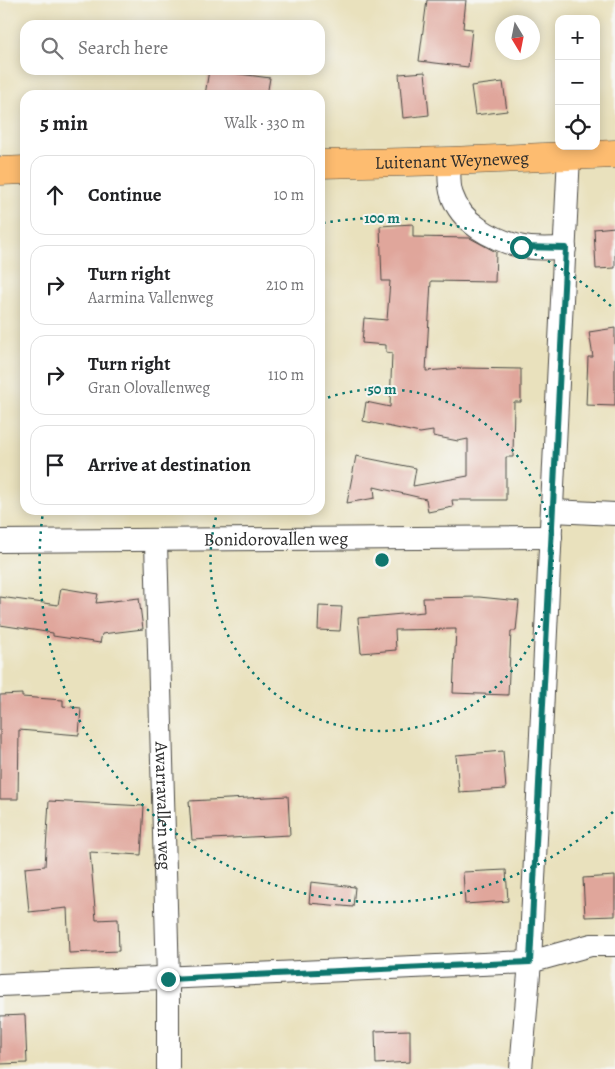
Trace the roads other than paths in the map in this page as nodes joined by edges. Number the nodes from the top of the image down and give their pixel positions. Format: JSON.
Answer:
{"nodes":[{"id":1,"x":569,"y":154,"type":"junction"},
{"id":2,"x":615,"y":154,"type":"edge"},
{"id":3,"x":449,"y":161,"type":"junction"},
{"id":4,"x":325,"y":164,"type":"edge"},
{"id":5,"x":20,"y":170,"type":"edge"},
{"id":6,"x":0,"y":171,"type":"edge"},
{"id":7,"x":566,"y":248,"type":"junction"},
{"id":8,"x":553,"y":511,"type":"junction"},
{"id":9,"x":615,"y":514,"type":"edge"},
{"id":10,"x":551,"y":537,"type":"junction"},
{"id":11,"x":0,"y":541,"type":"edge"},
{"id":12,"x":156,"y":542,"type":"junction"},
{"id":13,"x":615,"y":945,"type":"edge"},
{"id":14,"x":530,"y":962,"type":"junction"},
{"id":15,"x":168,"y":979,"type":"junction"},
{"id":16,"x":0,"y":985,"type":"edge"},
{"id":17,"x":168,"y":1069,"type":"edge"},
{"id":18,"x":521,"y":1069,"type":"edge"}],
"edges":[{"from":1,"to":2,"type":"main road","name":"Luitenant Weyneweg"},
{"from":1,"to":3,"type":"main road","name":"Luitenant Weyneweg"},
{"from":1,"to":7,"type":"street"},
{"from":3,"to":4,"type":"main road","name":"Luitenant Weyneweg"},
{"from":3,"to":7,"type":"street"},
{"from":5,"to":6,"type":"main road"},
{"from":7,"to":8,"type":"street"},
{"from":8,"to":9,"type":"street"},
{"from":8,"to":10,"type":"street"},
{"from":10,"to":12,"type":"street","name":"Bonidorovallen weg"},
{"from":10,"to":14,"type":"street"},
{"from":11,"to":12,"type":"street","name":"Bonidorovallen weg"},
{"from":12,"to":15,"type":"street","name":"Awarravallen weg"},
{"from":13,"to":14,"type":"street"},
{"from":14,"to":15,"type":"street"},
{"from":14,"to":18,"type":"street"},
{"from":15,"to":16,"type":"street"},
{"from":15,"to":17,"type":"street","name":"Awarravallen weg"}]}
